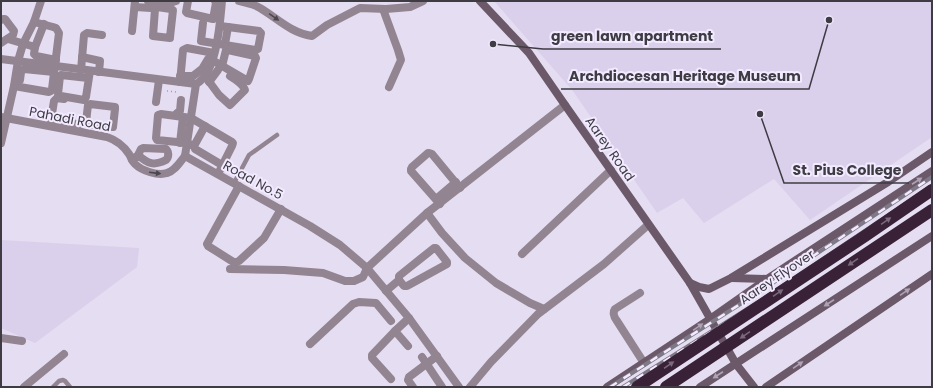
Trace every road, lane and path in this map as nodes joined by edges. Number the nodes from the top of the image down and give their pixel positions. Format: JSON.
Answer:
{"nodes":[{"id":1,"x":41,"y":1,"type":"edge"},
{"id":2,"x":188,"y":1,"type":"edge"},
{"id":3,"x":215,"y":1,"type":"edge"},
{"id":4,"x":222,"y":1,"type":"edge"},
{"id":5,"x":239,"y":1,"type":"edge"},
{"id":6,"x":423,"y":1,"type":"edge"},
{"id":7,"x":480,"y":1,"type":"edge"},
{"id":8,"x":135,"y":4,"type":"edge"},
{"id":9,"x":154,"y":4,"type":"edge"},
{"id":10,"x":172,"y":4,"type":"edge"},
{"id":11,"x":383,"y":9,"type":"junction"},
{"id":12,"x":1,"y":20,"type":"edge"},
{"id":13,"x":34,"y":22,"type":"junction"},
{"id":14,"x":218,"y":22,"type":"junction"},
{"id":15,"x":203,"y":23,"type":"dead end"},
{"id":16,"x":44,"y":24,"type":"junction"},
{"id":17,"x":228,"y":27,"type":"junction"},
{"id":18,"x":132,"y":30,"type":"dead end"},
{"id":19,"x":148,"y":33,"type":"dead end"},
{"id":20,"x":102,"y":35,"type":"dead end"},
{"id":21,"x":4,"y":41,"type":"edge"},
{"id":22,"x":23,"y":44,"type":"junction"},
{"id":23,"x":35,"y":47,"type":"junction"},
{"id":24,"x":82,"y":57,"type":"junction"},
{"id":25,"x":216,"y":58,"type":"junction"},
{"id":26,"x":1,"y":59,"type":"edge"},
{"id":27,"x":18,"y":61,"type":"junction"},
{"id":28,"x":55,"y":66,"type":"junction"},
{"id":29,"x":32,"y":67,"type":"junction"},
{"id":30,"x":77,"y":72,"type":"junction"},
{"id":31,"x":99,"y":72,"type":"junction"},
{"id":32,"x":89,"y":75,"type":"junction"},
{"id":33,"x":180,"y":79,"type":"junction"},
{"id":34,"x":159,"y":80,"type":"junction"},
{"id":35,"x":196,"y":84,"type":"junction"},
{"id":36,"x":16,"y":87,"type":"junction"},
{"id":37,"x":389,"y":87,"type":"dead end"},
{"id":38,"x":157,"y":90,"type":"junction"},
{"id":39,"x":156,"y":102,"type":"dead end"},
{"id":40,"x":565,"y":105,"type":"junction"},
{"id":41,"x":192,"y":108,"type":"junction"},
{"id":42,"x":183,"y":111,"type":"junction"},
{"id":43,"x":4,"y":118,"type":"edge"},
{"id":44,"x":50,"y":123,"type":"junction"},
{"id":45,"x":92,"y":124,"type":"junction"},
{"id":46,"x":108,"y":126,"type":"junction"},
{"id":47,"x":205,"y":126,"type":"junction"},
{"id":48,"x":80,"y":128,"type":"junction"},
{"id":49,"x":91,"y":134,"type":"junction"},
{"id":50,"x":277,"y":135,"type":"dead end"},
{"id":51,"x":107,"y":137,"type":"junction"},
{"id":52,"x":1,"y":143,"type":"edge"},
{"id":53,"x":187,"y":144,"type":"junction"},
{"id":54,"x":932,"y":152,"type":"edge"},
{"id":55,"x":185,"y":156,"type":"junction"},
{"id":56,"x":222,"y":165,"type":"junction"},
{"id":57,"x":611,"y":170,"type":"junction"},
{"id":58,"x":932,"y":171,"type":"edge"},
{"id":59,"x":218,"y":174,"type":"junction"},
{"id":60,"x":236,"y":184,"type":"junction"},
{"id":61,"x":458,"y":185,"type":"junction"},
{"id":62,"x":932,"y":190,"type":"edge"},
{"id":63,"x":438,"y":201,"type":"junction"},
{"id":64,"x":281,"y":209,"type":"junction"},
{"id":65,"x":932,"y":210,"type":"edge"},
{"id":66,"x":427,"y":213,"type":"junction"},
{"id":67,"x":648,"y":225,"type":"junction"},
{"id":68,"x":932,"y":236,"type":"edge"},
{"id":69,"x":449,"y":241,"type":"junction"},
{"id":70,"x":438,"y":250,"type":"junction"},
{"id":71,"x":522,"y":254,"type":"dead end"},
{"id":72,"x":367,"y":268,"type":"junction"},
{"id":73,"x":230,"y":269,"type":"dead end"},
{"id":74,"x":932,"y":274,"type":"edge"},
{"id":75,"x":732,"y":278,"type":"junction"},
{"id":76,"x":767,"y":279,"type":"junction"},
{"id":77,"x":399,"y":280,"type":"junction"},
{"id":78,"x":690,"y":283,"type":"junction"},
{"id":79,"x":387,"y":292,"type":"junction"},
{"id":80,"x":640,"y":293,"type":"dead end"},
{"id":81,"x":376,"y":303,"type":"junction"},
{"id":82,"x":544,"y":309,"type":"junction"},
{"id":83,"x":409,"y":318,"type":"junction"},
{"id":84,"x":710,"y":319,"type":"junction"},
{"id":85,"x":391,"y":321,"type":"dead end"},
{"id":86,"x":395,"y":331,"type":"junction"},
{"id":87,"x":1,"y":338,"type":"edge"},
{"id":88,"x":22,"y":341,"type":"dead end"},
{"id":89,"x":310,"y":344,"type":"dead end"},
{"id":90,"x":408,"y":346,"type":"dead end"},
{"id":91,"x":64,"y":354,"type":"dead end"},
{"id":92,"x":437,"y":356,"type":"junction"},
{"id":93,"x":424,"y":360,"type":"junction"},
{"id":94,"x":644,"y":363,"type":"junction"},
{"id":95,"x":736,"y":364,"type":"junction"},
{"id":96,"x":391,"y":379,"type":"dead end"},
{"id":97,"x":24,"y":387,"type":"edge"},
{"id":98,"x":53,"y":387,"type":"edge"},
{"id":99,"x":70,"y":387,"type":"edge"},
{"id":100,"x":413,"y":387,"type":"edge"},
{"id":101,"x":442,"y":387,"type":"edge"},
{"id":102,"x":459,"y":387,"type":"edge"},
{"id":103,"x":470,"y":387,"type":"edge"},
{"id":104,"x":607,"y":387,"type":"edge"},
{"id":105,"x":637,"y":387,"type":"edge"},
{"id":106,"x":666,"y":387,"type":"edge"},
{"id":107,"x":700,"y":387,"type":"edge"},
{"id":108,"x":754,"y":387,"type":"edge"},
{"id":109,"x":766,"y":387,"type":"edge"}],
"edges":[{"from":1,"to":13,"type":"street"},
{"from":2,"to":14,"type":"street"},
{"from":3,"to":14,"type":"street"},
{"from":4,"to":14,"type":"street"},
{"from":5,"to":11,"type":"street","one_way":true},
{"from":6,"to":11,"type":"street"},
{"from":7,"to":40,"type":"street","name":"Aarey Road"},
{"from":8,"to":9,"type":"street"},
{"from":8,"to":18,"type":"street"},
{"from":9,"to":10,"type":"street"},
{"from":9,"to":10,"type":"street"},
{"from":9,"to":19,"type":"street"},
{"from":11,"to":37,"type":"street"},
{"from":12,"to":21,"type":"street"},
{"from":13,"to":16,"type":"street"},
{"from":13,"to":22,"type":"street"},
{"from":14,"to":17,"type":"street"},
{"from":14,"to":25,"type":"street"},
{"from":15,"to":25,"type":"street"},
{"from":16,"to":23,"type":"street"},
{"from":16,"to":28,"type":"street"},
{"from":17,"to":25,"type":"street"},
{"from":17,"to":25,"type":"street"},
{"from":20,"to":24,"type":"street"},
{"from":21,"to":22,"type":"street"},
{"from":22,"to":23,"type":"street"},
{"from":22,"to":27,"type":"street"},
{"from":23,"to":28,"type":"street"},
{"from":24,"to":30,"type":"street"},
{"from":24,"to":31,"type":"street"},
{"from":25,"to":33,"type":"street"},
{"from":25,"to":33,"type":"street"},
{"from":25,"to":35,"type":"street"},
{"from":26,"to":27,"type":"street"},
{"from":27,"to":29,"type":"street"},
{"from":27,"to":36,"type":"street"},
{"from":28,"to":29,"type":"street"},
{"from":28,"to":30,"type":"street"},
{"from":28,"to":36,"type":"street"},
{"from":29,"to":36,"type":"street"},
{"from":30,"to":32,"type":"street"},
{"from":30,"to":32,"type":"street"},
{"from":31,"to":32,"type":"street"},
{"from":31,"to":34,"type":"street"},
{"from":33,"to":34,"type":"street"},
{"from":33,"to":35,"type":"street"},
{"from":34,"to":38,"type":"street"},
{"from":35,"to":41,"type":"street"},
{"from":36,"to":43,"type":"street"},
{"from":38,"to":39,"type":"street"},
{"from":38,"to":42,"type":"path"},
{"from":40,"to":57,"type":"street","name":"Aarey Road"},
{"from":40,"to":61,"type":"street"},
{"from":41,"to":42,"type":"street"},
{"from":41,"to":42,"type":"street"},
{"from":42,"to":47,"type":"street"},
{"from":42,"to":53,"type":"street"},
{"from":42,"to":53,"type":"street"},
{"from":43,"to":44,"type":"street","name":"Pahadi Road"},
{"from":43,"to":52,"type":"street"},
{"from":44,"to":48,"type":"street","name":"Pahadi Road"},
{"from":44,"to":48,"type":"street"},
{"from":45,"to":46,"type":"street"},
{"from":45,"to":46,"type":"street"},
{"from":45,"to":49,"type":"street"},
{"from":46,"to":51,"type":"street"},
{"from":47,"to":53,"type":"street"},
{"from":47,"to":56,"type":"street"},
{"from":48,"to":49,"type":"street","name":"Pahadi Road"},
{"from":49,"to":51,"type":"street","name":"Pahadi Road"},
{"from":50,"to":60,"type":"lane"},
{"from":51,"to":55,"type":"street","name":"Pahadi Road","one_way":true},
{"from":53,"to":55,"type":"street"},
{"from":53,"to":56,"type":"street"},
{"from":54,"to":75,"type":"street"},
{"from":55,"to":59,"type":"street","name":"Road No.5"},
{"from":56,"to":59,"type":"street"},
{"from":57,"to":67,"type":"street","name":"Aarey Road"},
{"from":57,"to":71,"type":"street"},
{"from":76,"to":58,"type":"street","one_way":true},
{"from":59,"to":60,"type":"street","name":"Road No.5"},
{"from":60,"to":64,"type":"street","name":"Road No.5"},
{"from":60,"to":64,"type":"street"},
{"from":61,"to":63,"type":"street"},
{"from":61,"to":63,"type":"street"},
{"from":105,"to":62,"type":"highway","name":"Aarey Flyover","one_way":true,"bridge":true},
{"from":63,"to":66,"type":"street"},
{"from":64,"to":72,"type":"street","name":"Road No.5"},
{"from":65,"to":106,"type":"highway","one_way":true,"bridge":true},
{"from":66,"to":69,"type":"street"},
{"from":66,"to":72,"type":"street"},
{"from":67,"to":78,"type":"street","name":"Aarey Road"},
{"from":67,"to":82,"type":"street"},
{"from":68,"to":95,"type":"street","one_way":true},
{"from":69,"to":70,"type":"street"},
{"from":69,"to":82,"type":"street"},
{"from":70,"to":77,"type":"street"},
{"from":70,"to":77,"type":"street"},
{"from":72,"to":73,"type":"street"},
{"from":72,"to":79,"type":"street","name":"Road No.5"},
{"from":109,"to":74,"type":"street","one_way":true},
{"from":75,"to":76,"type":"street"},
{"from":75,"to":78,"type":"street"},
{"from":76,"to":84,"type":"street"},
{"from":77,"to":79,"type":"street"},
{"from":78,"to":84,"type":"street","name":"Aarey Road"},
{"from":79,"to":81,"type":"street"},
{"from":79,"to":83,"type":"street","name":"Road No.5"},
{"from":80,"to":94,"type":"street"},
{"from":81,"to":85,"type":"street"},
{"from":81,"to":89,"type":"street"},
{"from":82,"to":103,"type":"street"},
{"from":83,"to":86,"type":"street"},
{"from":83,"to":92,"type":"street","name":"Road No.5"},
{"from":94,"to":84,"type":"street","one_way":true},
{"from":84,"to":95,"type":"street","name":"Aarey Road"},
{"from":86,"to":90,"type":"street"},
{"from":86,"to":96,"type":"street"},
{"from":87,"to":88,"type":"street"},
{"from":91,"to":97,"type":"street"},
{"from":92,"to":93,"type":"street"},
{"from":92,"to":102,"type":"street","name":"Road No.5"},
{"from":93,"to":100,"type":"street"},
{"from":93,"to":101,"type":"street"},
{"from":94,"to":104,"type":"street"},
{"from":95,"to":107,"type":"street","one_way":true},
{"from":95,"to":108,"type":"street","name":"Aarey Road"},
{"from":98,"to":99,"type":"lane"}]}
